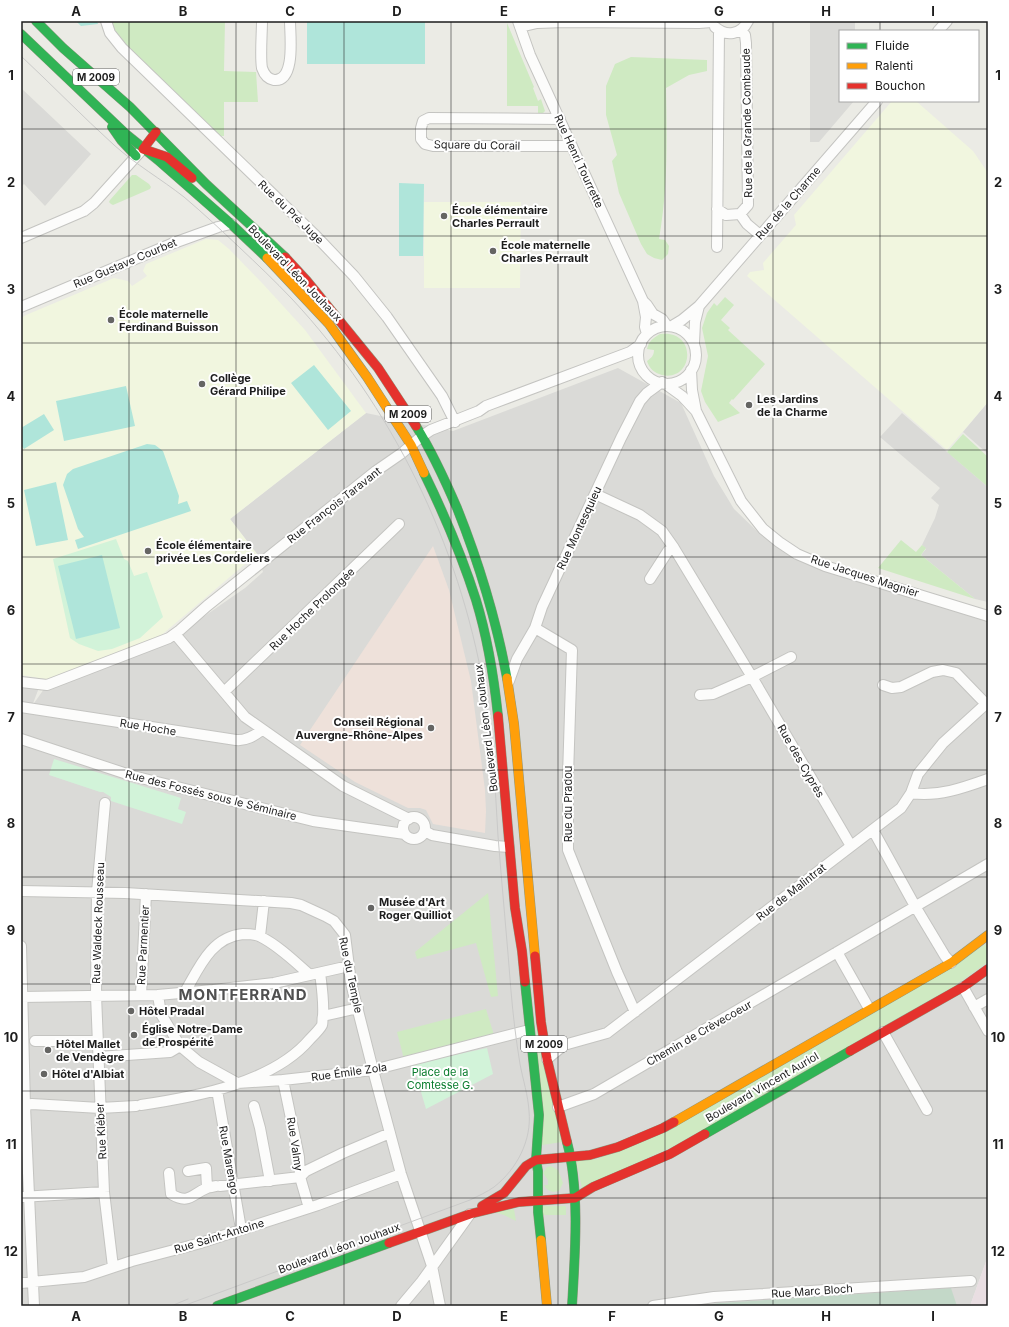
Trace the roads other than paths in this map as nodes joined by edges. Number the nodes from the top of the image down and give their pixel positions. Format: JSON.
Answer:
{"nodes":[{"id":1,"x":36,"y":21,"type":"edge"},
{"id":2,"x":106,"y":21,"type":"edge"},
{"id":3,"x":262,"y":21,"type":"edge"},
{"id":4,"x":290,"y":21,"type":"edge"},
{"id":5,"x":748,"y":21,"type":"edge"},
{"id":6,"x":947,"y":21,"type":"edge"},
{"id":7,"x":519,"y":24,"type":"edge"},
{"id":8,"x":714,"y":24,"type":"edge"},
{"id":9,"x":741,"y":30,"type":"junction"},
{"id":10,"x":939,"y":30,"type":"edge"},
{"id":11,"x":21,"y":34,"type":"edge"},
{"id":12,"x":876,"y":102,"type":"edge"},
{"id":13,"x":560,"y":119,"type":"junction"},
{"id":14,"x":156,"y":132,"type":"junction"},
{"id":15,"x":572,"y":146,"type":"junction"},
{"id":16,"x":139,"y":152,"type":"junction"},
{"id":17,"x":206,"y":184,"type":"junction"},
{"id":18,"x":718,"y":208,"type":"junction"},
{"id":19,"x":740,"y":214,"type":"junction"},
{"id":20,"x":231,"y":224,"type":"junction"},
{"id":21,"x":760,"y":235,"type":"junction"},
{"id":22,"x":21,"y":238,"type":"edge"},
{"id":23,"x":718,"y":247,"type":"dead end"},
{"id":24,"x":643,"y":301,"type":"junction"},
{"id":25,"x":699,"y":306,"type":"junction"},
{"id":26,"x":21,"y":307,"type":"edge"},
{"id":27,"x":670,"y":326,"type":"junction"},
{"id":28,"x":647,"y":334,"type":"junction"},
{"id":29,"x":694,"y":343,"type":"junction"},
{"id":30,"x":641,"y":344,"type":"junction"},
{"id":31,"x":691,"y":370,"type":"junction"},
{"id":32,"x":663,"y":383,"type":"junction"},
{"id":33,"x":696,"y":411,"type":"junction"},
{"id":34,"x":455,"y":422,"type":"junction"},
{"id":35,"x":422,"y":436,"type":"junction"},
{"id":36,"x":411,"y":445,"type":"junction"},
{"id":37,"x":595,"y":494,"type":"junction"},
{"id":38,"x":399,"y":524,"type":"dead end"},
{"id":39,"x":674,"y":548,"type":"junction"},
{"id":40,"x":650,"y":579,"type":"dead end"},
{"id":41,"x":988,"y":616,"type":"edge"},
{"id":42,"x":534,"y":628,"type":"junction"},
{"id":43,"x":175,"y":634,"type":"junction"},
{"id":44,"x":791,"y":657,"type":"dead end"},
{"id":45,"x":752,"y":677,"type":"junction"},
{"id":46,"x":21,"y":682,"type":"edge"},
{"id":47,"x":508,"y":682,"type":"junction"},
{"id":48,"x":883,"y":685,"type":"dead end"},
{"id":49,"x":224,"y":692,"type":"junction"},
{"id":50,"x":700,"y":694,"type":"dead end"},
{"id":51,"x":987,"y":703,"type":"edge"},
{"id":52,"x":21,"y":707,"type":"edge"},
{"id":53,"x":262,"y":730,"type":"junction"},
{"id":54,"x":21,"y":739,"type":"edge"},
{"id":55,"x":988,"y":779,"type":"edge"},
{"id":56,"x":911,"y":793,"type":"junction"},
{"id":57,"x":105,"y":803,"type":"dead end"},
{"id":58,"x":409,"y":819,"type":"junction"},
{"id":59,"x":873,"y":830,"type":"junction"},
{"id":60,"x":425,"y":831,"type":"junction"},
{"id":61,"x":524,"y":832,"type":"junction"},
{"id":62,"x":404,"y":834,"type":"junction"},
{"id":63,"x":851,"y":846,"type":"junction"},
{"id":64,"x":510,"y":847,"type":"junction"},
{"id":65,"x":988,"y":864,"type":"edge"},
{"id":66,"x":526,"y":870,"type":"junction"},
{"id":67,"x":21,"y":891,"type":"edge"},
{"id":68,"x":97,"y":892,"type":"junction"},
{"id":69,"x":146,"y":894,"type":"junction"},
{"id":70,"x":264,"y":901,"type":"junction"},
{"id":71,"x":915,"y":906,"type":"junction"},
{"id":72,"x":988,"y":935,"type":"edge"},
{"id":73,"x":260,"y":936,"type":"junction"},
{"id":74,"x":21,"y":946,"type":"edge"},
{"id":75,"x":837,"y":952,"type":"junction"},
{"id":76,"x":951,"y":963,"type":"junction"},
{"id":77,"x":349,"y":966,"type":"junction"},
{"id":78,"x":988,"y":969,"type":"edge"},
{"id":79,"x":315,"y":974,"type":"junction"},
{"id":80,"x":963,"y":987,"type":"junction"},
{"id":81,"x":185,"y":992,"type":"junction"},
{"id":82,"x":96,"y":995,"type":"junction"},
{"id":83,"x":141,"y":995,"type":"junction"},
{"id":84,"x":158,"y":995,"type":"junction"},
{"id":85,"x":22,"y":998,"type":"edge"},
{"id":86,"x":988,"y":999,"type":"edge"},
{"id":87,"x":867,"y":1004,"type":"dead end"},
{"id":88,"x":974,"y":1007,"type":"junction"},
{"id":89,"x":358,"y":1008,"type":"junction"},
{"id":90,"x":635,"y":1012,"type":"junction"},
{"id":91,"x":323,"y":1016,"type":"junction"},
{"id":92,"x":529,"y":1030,"type":"junction"},
{"id":93,"x":988,"y":1031,"type":"edge"},
{"id":94,"x":883,"y":1032,"type":"junction"},
{"id":95,"x":543,"y":1037,"type":"junction"},
{"id":96,"x":97,"y":1040,"type":"junction"},
{"id":97,"x":35,"y":1041,"type":"dead end"},
{"id":98,"x":564,"y":1045,"type":"junction"},
{"id":99,"x":180,"y":1046,"type":"junction"},
{"id":100,"x":98,"y":1057,"type":"junction"},
{"id":101,"x":547,"y":1059,"type":"junction"},
{"id":102,"x":373,"y":1070,"type":"junction"},
{"id":103,"x":283,"y":1080,"type":"junction"},
{"id":104,"x":237,"y":1083,"type":"junction"},
{"id":105,"x":218,"y":1090,"type":"junction"},
{"id":106,"x":23,"y":1106,"type":"edge"},
{"id":107,"x":254,"y":1106,"type":"dead end"},
{"id":108,"x":558,"y":1107,"type":"junction"},
{"id":109,"x":100,"y":1108,"type":"junction"},
{"id":110,"x":927,"y":1110,"type":"dead end"},
{"id":111,"x":390,"y":1133,"type":"junction"},
{"id":112,"x":571,"y":1157,"type":"junction"},
{"id":113,"x":536,"y":1160,"type":"junction"},
{"id":114,"x":188,"y":1171,"type":"dead end"},
{"id":115,"x":169,"y":1173,"type":"dead end"},
{"id":116,"x":401,"y":1174,"type":"junction"},
{"id":117,"x":300,"y":1177,"type":"junction"},
{"id":118,"x":270,"y":1181,"type":"junction"},
{"id":119,"x":233,"y":1184,"type":"junction"},
{"id":120,"x":215,"y":1187,"type":"junction"},
{"id":121,"x":104,"y":1192,"type":"junction"},
{"id":122,"x":25,"y":1196,"type":"edge"},
{"id":123,"x":575,"y":1198,"type":"junction"},
{"id":124,"x":538,"y":1200,"type":"junction"},
{"id":125,"x":309,"y":1208,"type":"junction"},
{"id":126,"x":470,"y":1214,"type":"junction"},
{"id":127,"x":241,"y":1230,"type":"junction"},
{"id":128,"x":420,"y":1231,"type":"junction"},
{"id":129,"x":432,"y":1266,"type":"junction"},
{"id":130,"x":113,"y":1267,"type":"junction"},
{"id":131,"x":971,"y":1281,"type":"dead end"},
{"id":132,"x":32,"y":1282,"type":"junction"},
{"id":133,"x":21,"y":1283,"type":"edge"},
{"id":134,"x":34,"y":1306,"type":"edge"},
{"id":135,"x":217,"y":1306,"type":"edge"},
{"id":136,"x":402,"y":1306,"type":"edge"},
{"id":137,"x":440,"y":1306,"type":"edge"},
{"id":138,"x":546,"y":1306,"type":"edge"},
{"id":139,"x":572,"y":1306,"type":"edge"},
{"id":140,"x":653,"y":1306,"type":"edge"}],
"edges":[{"from":1,"to":14,"type":"main road","name":"Boulevard Léon Jouhaux","number":"M 2009"},
{"from":2,"to":34,"type":"street","name":"Rue du Pré Juge"},
{"from":3,"to":4,"type":"street"},
{"from":5,"to":9,"type":"street"},
{"from":6,"to":10,"type":"street"},
{"from":7,"to":8,"type":"street"},
{"from":7,"to":13,"type":"street","name":"Rue Henri Tourrette"},
{"from":8,"to":9,"type":"street"},
{"from":8,"to":18,"type":"street"},
{"from":9,"to":19,"type":"street","name":"Rue de la Grande Combaude"},
{"from":11,"to":16,"type":"main road","name":"Boulevard Léon Jouhaux","number":"M 2009"},
{"from":12,"to":21,"type":"street","name":"Rue de la Charme"},
{"from":13,"to":15,"type":"street","name":"Rue Henri Tourrette"},
{"from":13,"to":15,"type":"street","name":"Square du Corail"},
{"from":14,"to":16,"type":"main road"},
{"from":14,"to":17,"type":"main road","name":"Boulevard Léon Jouhaux","number":"M 2009"},
{"from":15,"to":24,"type":"street","name":"Rue Henri Tourrette"},
{"from":16,"to":17,"type":"main road","name":"Boulevard Léon Jouhaux"},
{"from":16,"to":20,"type":"main road","name":"Boulevard Léon Jouhaux","number":"M 2009"},
{"from":16,"to":22,"type":"street"},
{"from":17,"to":35,"type":"main road","name":"Boulevard Léon Jouhaux","number":"M 2009"},
{"from":18,"to":19,"type":"street"},
{"from":18,"to":23,"type":"street"},
{"from":19,"to":21,"type":"street"},
{"from":20,"to":26,"type":"street","name":"Rue Gustave Courbet"},
{"from":20,"to":36,"type":"main road","name":"Boulevard Léon Jouhaux","number":"M 2009"},
{"from":21,"to":25,"type":"street","name":"Rue de la Charme"},
{"from":24,"to":27,"type":"street"},
{"from":24,"to":28,"type":"street"},
{"from":25,"to":27,"type":"street","name":"Rue de la Charme"},
{"from":25,"to":29,"type":"street"},
{"from":27,"to":28,"type":"street"},
{"from":27,"to":29,"type":"street"},
{"from":28,"to":30,"type":"street"},
{"from":29,"to":31,"type":"street"},
{"from":30,"to":32,"type":"street"},
{"from":30,"to":34,"type":"street","name":"Rue François Taravant"},
{"from":31,"to":32,"type":"street"},
{"from":31,"to":33,"type":"street"},
{"from":32,"to":33,"type":"street"},
{"from":32,"to":37,"type":"street","name":"Rue Montesquieu"},
{"from":33,"to":41,"type":"street","name":"Rue Jacques Magnier"},
{"from":34,"to":35,"type":"street","name":"Rue François Taravant"},
{"from":35,"to":36,"type":"street","name":"Rue François Taravant"},
{"from":35,"to":47,"type":"main road","name":"Boulevard Léon Jouhaux","number":"M 2009"},
{"from":36,"to":43,"type":"street","name":"Rue François Taravant"},
{"from":36,"to":64,"type":"main road","name":"Boulevard Léon Jouhaux","number":"M 2009"},
{"from":37,"to":39,"type":"street","name":"Rue des Cyprès"},
{"from":37,"to":42,"type":"street","name":"Rue Montesquieu"},
{"from":38,"to":49,"type":"street","name":"Rue Hoche Prolongée"},
{"from":39,"to":40,"type":"street"},
{"from":39,"to":45,"type":"street","name":"Rue des Cyprès"},
{"from":42,"to":47,"type":"street","name":"Rue Montesquieu"},
{"from":42,"to":90,"type":"street","name":"Rue du Pradou"},
{"from":43,"to":46,"type":"street","name":"Rue François Taravant"},
{"from":43,"to":49,"type":"street"},
{"from":44,"to":45,"type":"street"},
{"from":45,"to":50,"type":"street"},
{"from":45,"to":63,"type":"street","name":"Rue des Cyprès"},
{"from":47,"to":61,"type":"main road","name":"Boulevard Léon Jouhaux","number":"M 2009"},
{"from":48,"to":51,"type":"street"},
{"from":49,"to":53,"type":"street"},
{"from":51,"to":56,"type":"street","name":"Rue de Malintrat"},
{"from":52,"to":53,"type":"street","name":"Rue Hoche"},
{"from":53,"to":58,"type":"street"},
{"from":54,"to":62,"type":"street","name":"Rue des Fossés sous le Séminaire"},
{"from":55,"to":56,"type":"street"},
{"from":56,"to":59,"type":"street","name":"Rue de Malintrat"},
{"from":57,"to":68,"type":"street","name":"Rue Waldeck Rousseau"},
{"from":58,"to":60,"type":"street"},
{"from":58,"to":62,"type":"street"},
{"from":59,"to":63,"type":"street","name":"Rue de Malintrat"},
{"from":59,"to":71,"type":"street"},
{"from":60,"to":62,"type":"street"},
{"from":60,"to":64,"type":"street"},
{"from":61,"to":64,"type":"main road"},
{"from":61,"to":66,"type":"main road","name":"Boulevard Léon Jouhaux","number":"M 2009"},
{"from":63,"to":90,"type":"street","name":"Rue de Malintrat"},
{"from":64,"to":66,"type":"main road"},
{"from":64,"to":92,"type":"main road","name":"Boulevard Léon Jouhaux","number":"M 2009"},
{"from":65,"to":71,"type":"street","name":"Chemin de Crèvecoeur"},
{"from":66,"to":95,"type":"main road","name":"Boulevard Léon Jouhaux","number":"M 2009"},
{"from":67,"to":68,"type":"street","name":"Rue du Temple"},
{"from":68,"to":69,"type":"street","name":"Rue du Temple"},
{"from":68,"to":82,"type":"street","name":"Rue Waldeck Rousseau"},
{"from":69,"to":70,"type":"street","name":"Rue du Temple"},
{"from":69,"to":83,"type":"street","name":"Rue Parmentier"},
{"from":70,"to":73,"type":"street"},
{"from":70,"to":77,"type":"street","name":"Rue du Temple"},
{"from":71,"to":75,"type":"street","name":"Chemin de Crèvecoeur"},
{"from":71,"to":76,"type":"street"},
{"from":72,"to":76,"type":"main road","name":"Boulevard Vincent Auriol"},
{"from":73,"to":79,"type":"street"},
{"from":73,"to":81,"type":"street"},
{"from":74,"to":85,"type":"street"},
{"from":75,"to":87,"type":"street"},
{"from":75,"to":108,"type":"street","name":"Chemin de Crèvecoeur"},
{"from":76,"to":112,"type":"main road","name":"Boulevard Vincent Auriol"},
{"from":77,"to":79,"type":"street"},
{"from":77,"to":89,"type":"street","name":"Rue du Temple"},
{"from":78,"to":80,"type":"main road","name":"Boulevard Vincent Auriol"},
{"from":79,"to":81,"type":"street"},
{"from":79,"to":91,"type":"street"},
{"from":80,"to":88,"type":"street"},
{"from":80,"to":94,"type":"main road","name":"Boulevard Vincent Auriol"},
{"from":81,"to":84,"type":"street"},
{"from":82,"to":83,"type":"street"},
{"from":82,"to":85,"type":"street"},
{"from":82,"to":96,"type":"street","name":"Rue Kléber"},
{"from":83,"to":84,"type":"street"},
{"from":84,"to":99,"type":"street"},
{"from":85,"to":106,"type":"street"},
{"from":86,"to":88,"type":"street"},
{"from":88,"to":93,"type":"street"},
{"from":89,"to":91,"type":"street"},
{"from":89,"to":102,"type":"street","name":"Rue du Temple"},
{"from":90,"to":98,"type":"street","name":"Rue de Malintrat"},
{"from":91,"to":104,"type":"street"},
{"from":92,"to":102,"type":"street","name":"Rue Émile Zola"},
{"from":92,"to":113,"type":"main road","name":"Boulevard Léon Jouhaux","number":"M 2009"},
{"from":94,"to":110,"type":"street"},
{"from":94,"to":123,"type":"main road","name":"Boulevard Vincent Auriol"},
{"from":95,"to":98,"type":"street"},
{"from":95,"to":101,"type":"main road","name":"Boulevard Léon Jouhaux","number":"M 2009"},
{"from":96,"to":97,"type":"street"},
{"from":96,"to":100,"type":"street","name":"Rue Kléber"},
{"from":98,"to":101,"type":"street","name":"Rue de Malintrat"},
{"from":99,"to":100,"type":"street"},
{"from":99,"to":104,"type":"street"},
{"from":100,"to":109,"type":"street","name":"Rue Kléber"},
{"from":101,"to":108,"type":"main road","name":"Boulevard Léon Jouhaux","number":"M 2009"},
{"from":102,"to":103,"type":"street","name":"Rue Émile Zola"},
{"from":102,"to":111,"type":"street","name":"Rue du Temple"},
{"from":103,"to":104,"type":"street","name":"Rue Émile Zola"},
{"from":103,"to":117,"type":"street","name":"Rue Valmy"},
{"from":104,"to":105,"type":"street"},
{"from":105,"to":109,"type":"street"},
{"from":105,"to":119,"type":"street","name":"Rue Marengo"},
{"from":106,"to":109,"type":"street"},
{"from":106,"to":122,"type":"street"},
{"from":107,"to":118,"type":"street"},
{"from":108,"to":112,"type":"main road","name":"Boulevard Léon Jouhaux","number":"M 2009"},
{"from":109,"to":121,"type":"street","name":"Rue Kléber"},
{"from":111,"to":116,"type":"street","name":"Rue du Temple"},
{"from":111,"to":117,"type":"street"},
{"from":112,"to":113,"type":"main road"},
{"from":112,"to":123,"type":"main road","number":"M 2009"},
{"from":113,"to":124,"type":"main road","name":"Boulevard Léon Jouhaux","number":"M 2009"},
{"from":113,"to":126,"type":"main road","name":"Boulevard Léon Jouhaux"},
{"from":114,"to":120,"type":"street"},
{"from":115,"to":120,"type":"street"},
{"from":116,"to":125,"type":"street","name":"Rue Saint-Antoine"},
{"from":116,"to":128,"type":"street","name":"Rue du Temple"},
{"from":117,"to":118,"type":"street"},
{"from":117,"to":125,"type":"street","name":"Rue Valmy"},
{"from":118,"to":119,"type":"street"},
{"from":119,"to":120,"type":"street"},
{"from":119,"to":127,"type":"street","name":"Rue Marengo"},
{"from":121,"to":122,"type":"street"},
{"from":121,"to":130,"type":"street","name":"Rue Kléber"},
{"from":122,"to":132,"type":"street"},
{"from":123,"to":124,"type":"main road","name":"Boulevard Vincent Auriol"},
{"from":123,"to":139,"type":"main road","number":"M 2009"},
{"from":124,"to":126,"type":"main road","name":"Boulevard Léon Jouhaux"},
{"from":124,"to":138,"type":"main road","name":"Boulevard Léon Jouhaux","number":"M 2009"},
{"from":125,"to":127,"type":"street","name":"Rue Saint-Antoine"},
{"from":126,"to":128,"type":"main road","name":"Boulevard Léon Jouhaux"},
{"from":126,"to":129,"type":"street"},
{"from":127,"to":130,"type":"street","name":"Rue Saint-Antoine"},
{"from":128,"to":129,"type":"street","name":"Rue du Temple"},
{"from":128,"to":135,"type":"main road","name":"Boulevard Léon Jouhaux"},
{"from":129,"to":136,"type":"street"},
{"from":129,"to":137,"type":"street"},
{"from":130,"to":132,"type":"street","name":"Rue Saint-Antoine"},
{"from":131,"to":140,"type":"street","name":"Rue Marc Bloch"},
{"from":132,"to":133,"type":"street","name":"Rue Saint-Antoine"},
{"from":132,"to":134,"type":"street"}]}
